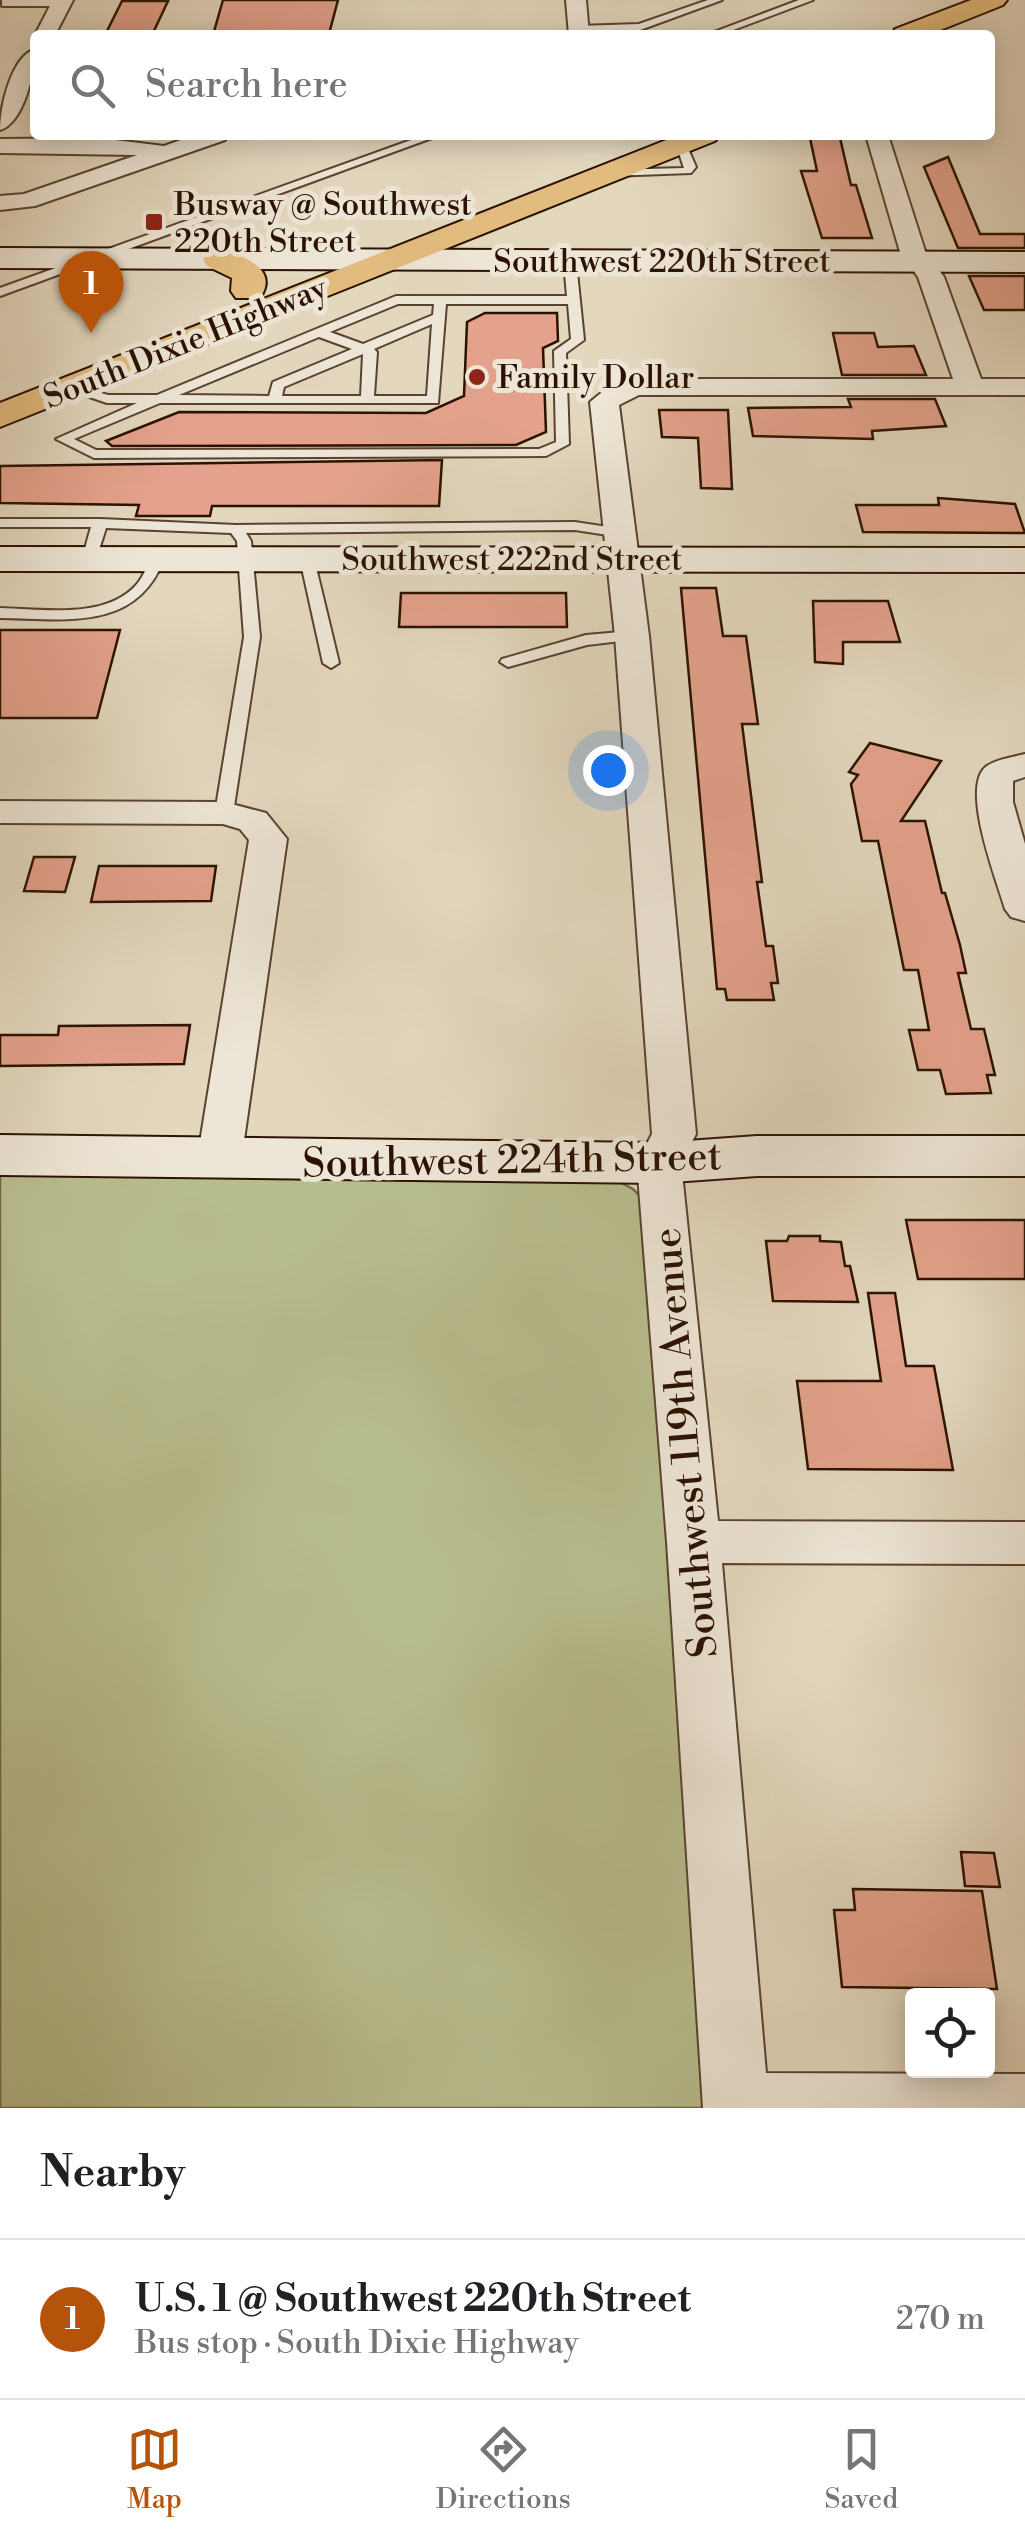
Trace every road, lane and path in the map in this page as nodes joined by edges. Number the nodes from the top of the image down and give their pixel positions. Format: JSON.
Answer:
{"nodes":[{"id":1,"x":576,"y":0,"type":"edge"},
{"id":2,"x":717,"y":0,"type":"edge"},
{"id":3,"x":808,"y":0,"type":"edge"},
{"id":4,"x":62,"y":2,"type":"edge"},
{"id":5,"x":2,"y":3,"type":"dead end"},
{"id":6,"x":985,"y":4,"type":"edge"},
{"id":7,"x":1025,"y":7,"type":"edge"},
{"id":8,"x":48,"y":30,"type":"edge"},
{"id":9,"x":579,"y":30,"type":"edge"},
{"id":10,"x":613,"y":30,"type":"edge"},
{"id":11,"x":726,"y":30,"type":"edge"},
{"id":12,"x":917,"y":30,"type":"edge"},
{"id":13,"x":941,"y":30,"type":"edge"},
{"id":14,"x":967,"y":30,"type":"edge"},
{"id":15,"x":29,"y":54,"type":"edge"},
{"id":16,"x":0,"y":123,"type":"edge"},
{"id":17,"x":202,"y":140,"type":"edge"},
{"id":18,"x":421,"y":140,"type":"edge"},
{"id":19,"x":640,"y":140,"type":"edge"},
{"id":20,"x":693,"y":140,"type":"edge"},
{"id":21,"x":879,"y":140,"type":"edge"},
{"id":22,"x":0,"y":146,"type":"edge"},
{"id":23,"x":170,"y":151,"type":"junction"},
{"id":24,"x":597,"y":166,"type":"junction"},
{"id":25,"x":0,"y":203,"type":"edge"},
{"id":26,"x":465,"y":231,"type":"junction"},
{"id":27,"x":0,"y":258,"type":"edge"},
{"id":28,"x":92,"y":259,"type":"junction"},
{"id":29,"x":219,"y":260,"type":"junction"},
{"id":30,"x":329,"y":260,"type":"junction"},
{"id":31,"x":391,"y":260,"type":"junction"},
{"id":32,"x":498,"y":261,"type":"junction"},
{"id":33,"x":570,"y":262,"type":"junction"},
{"id":34,"x":921,"y":262,"type":"junction"},
{"id":35,"x":1025,"y":262,"type":"edge"},
{"id":36,"x":248,"y":291,"type":"junction"},
{"id":37,"x":0,"y":292,"type":"edge"},
{"id":38,"x":440,"y":300,"type":"junction"},
{"id":39,"x":574,"y":300,"type":"junction"},
{"id":40,"x":439,"y":317,"type":"junction"},
{"id":41,"x":320,"y":332,"type":"junction"},
{"id":42,"x":363,"y":349,"type":"junction"},
{"id":43,"x":74,"y":386,"type":"junction"},
{"id":44,"x":970,"y":387,"type":"junction"},
{"id":45,"x":1025,"y":387,"type":"edge"},
{"id":46,"x":0,"y":388,"type":"edge"},
{"id":47,"x":159,"y":399,"type":"junction"},
{"id":48,"x":275,"y":399,"type":"junction"},
{"id":49,"x":367,"y":400,"type":"junction"},
{"id":50,"x":0,"y":416,"type":"edge"},
{"id":51,"x":0,"y":523,"type":"edge"},
{"id":52,"x":94,"y":541,"type":"junction"},
{"id":53,"x":242,"y":544,"type":"junction"},
{"id":54,"x":621,"y":546,"type":"junction"},
{"id":55,"x":0,"y":559,"type":"edge"},
{"id":56,"x":157,"y":559,"type":"junction"},
{"id":57,"x":307,"y":560,"type":"junction"},
{"id":58,"x":1025,"y":560,"type":"edge"},
{"id":59,"x":0,"y":614,"type":"edge"},
{"id":60,"x":632,"y":636,"type":"junction"},
{"id":61,"x":508,"y":662,"type":"dead end"},
{"id":62,"x":331,"y":663,"type":"dead end"},
{"id":63,"x":1025,"y":764,"type":"edge"},
{"id":64,"x":0,"y":812,"type":"edge"},
{"id":65,"x":239,"y":817,"type":"junction"},
{"id":66,"x":1025,"y":909,"type":"edge"},
{"id":67,"x":0,"y":1156,"type":"edge"},
{"id":68,"x":1025,"y":1156,"type":"edge"},
{"id":69,"x":219,"y":1160,"type":"junction"},
{"id":70,"x":659,"y":1163,"type":"junction"},
{"id":71,"x":694,"y":1542,"type":"junction"},
{"id":72,"x":1025,"y":1543,"type":"edge"},
{"id":73,"x":736,"y":2106,"type":"edge"},
{"id":74,"x":1025,"y":2106,"type":"edge"}],
"edges":[{"from":1,"to":9,"type":"street"},
{"from":2,"to":10,"type":"lane"},
{"from":3,"to":11,"type":"lane"},
{"from":4,"to":5,"type":"lane"},
{"from":4,"to":8,"type":"street"},
{"from":6,"to":12,"type":"highway"},
{"from":6,"to":13,"type":"highway"},
{"from":7,"to":14,"type":"highway"},
{"from":15,"to":16,"type":"street"},
{"from":17,"to":23,"type":"street"},
{"from":18,"to":28,"type":"lane"},
{"from":19,"to":24,"type":"highway","name":"South Dixie Highway"},
{"from":20,"to":24,"type":"highway","name":"South Dixie Highway"},
{"from":21,"to":34,"type":"street"},
{"from":22,"to":23,"type":"street"},
{"from":23,"to":25,"type":"street"},
{"from":24,"to":26,"type":"highway","name":"South Dixie Highway"},
{"from":24,"to":30,"type":"highway","name":"South Dixie Highway"},
{"from":24,"to":31,"type":"highway"},
{"from":26,"to":31,"type":"highway","name":"South Dixie Highway"},
{"from":26,"to":32,"type":"highway"},
{"from":27,"to":28,"type":"street","name":"Southwest 220th Street"},
{"from":28,"to":29,"type":"street","name":"Southwest 220th Street"},
{"from":28,"to":37,"type":"lane"},
{"from":29,"to":30,"type":"street","name":"Southwest 220th Street"},
{"from":29,"to":36,"type":"highway"},
{"from":30,"to":31,"type":"street","name":"Southwest 220th Street"},
{"from":30,"to":36,"type":"highway","name":"South Dixie Highway"},
{"from":30,"to":43,"type":"highway"},
{"from":31,"to":32,"type":"street","name":"Southwest 220th Street"},
{"from":31,"to":43,"type":"highway","name":"South Dixie Highway"},
{"from":32,"to":33,"type":"street","name":"Southwest 220th Street"},
{"from":33,"to":34,"type":"street","name":"Southwest 220th Street"},
{"from":33,"to":39,"type":"lane"},
{"from":34,"to":35,"type":"street","name":"Southwest 220th Street"},
{"from":34,"to":44,"type":"street"},
{"from":36,"to":46,"type":"highway","name":"South Dixie Highway"},
{"from":38,"to":39,"type":"lane"},
{"from":38,"to":40,"type":"lane"},
{"from":38,"to":41,"type":"lane"},
{"from":39,"to":47,"type":"lane"},
{"from":40,"to":42,"type":"lane"},
{"from":40,"to":49,"type":"lane"},
{"from":41,"to":42,"type":"lane"},
{"from":41,"to":47,"type":"lane"},
{"from":42,"to":48,"type":"lane"},
{"from":42,"to":49,"type":"lane"},
{"from":43,"to":47,"type":"lane"},
{"from":43,"to":50,"type":"highway","name":"South Dixie Highway"},
{"from":44,"to":45,"type":"street"},
{"from":44,"to":54,"type":"street","name":"Southwest 119th Avenue"},
{"from":47,"to":48,"type":"lane"},
{"from":48,"to":49,"type":"lane"},
{"from":51,"to":52,"type":"lane"},
{"from":52,"to":53,"type":"lane"},
{"from":52,"to":55,"type":"street","name":"Southwest 222nd Street"},
{"from":52,"to":56,"type":"street","name":"Southwest 222nd Street"},
{"from":53,"to":54,"type":"lane"},
{"from":53,"to":56,"type":"street","name":"Southwest 222nd Street"},
{"from":53,"to":57,"type":"street","name":"Southwest 222nd Street"},
{"from":53,"to":65,"type":"lane"},
{"from":54,"to":57,"type":"street","name":"Southwest 222nd Street"},
{"from":54,"to":58,"type":"street","name":"Southwest 222nd Street"},
{"from":54,"to":60,"type":"street","name":"Southwest 119th Avenue"},
{"from":56,"to":59,"type":"lane"},
{"from":57,"to":62,"type":"lane"},
{"from":60,"to":61,"type":"lane"},
{"from":60,"to":70,"type":"street","name":"Southwest 119th Avenue"},
{"from":63,"to":66,"type":"street"},
{"from":64,"to":65,"type":"street"},
{"from":65,"to":69,"type":"street"},
{"from":67,"to":69,"type":"street","name":"Southwest 224th Street"},
{"from":68,"to":70,"type":"street","name":"Southwest 224th Street"},
{"from":69,"to":70,"type":"street","name":"Southwest 224th Street"},
{"from":70,"to":71,"type":"street","name":"Southwest 119th Avenue"},
{"from":71,"to":72,"type":"street"},
{"from":71,"to":73,"type":"street","name":"Southwest 119th Avenue"},
{"from":73,"to":74,"type":"street"}]}
